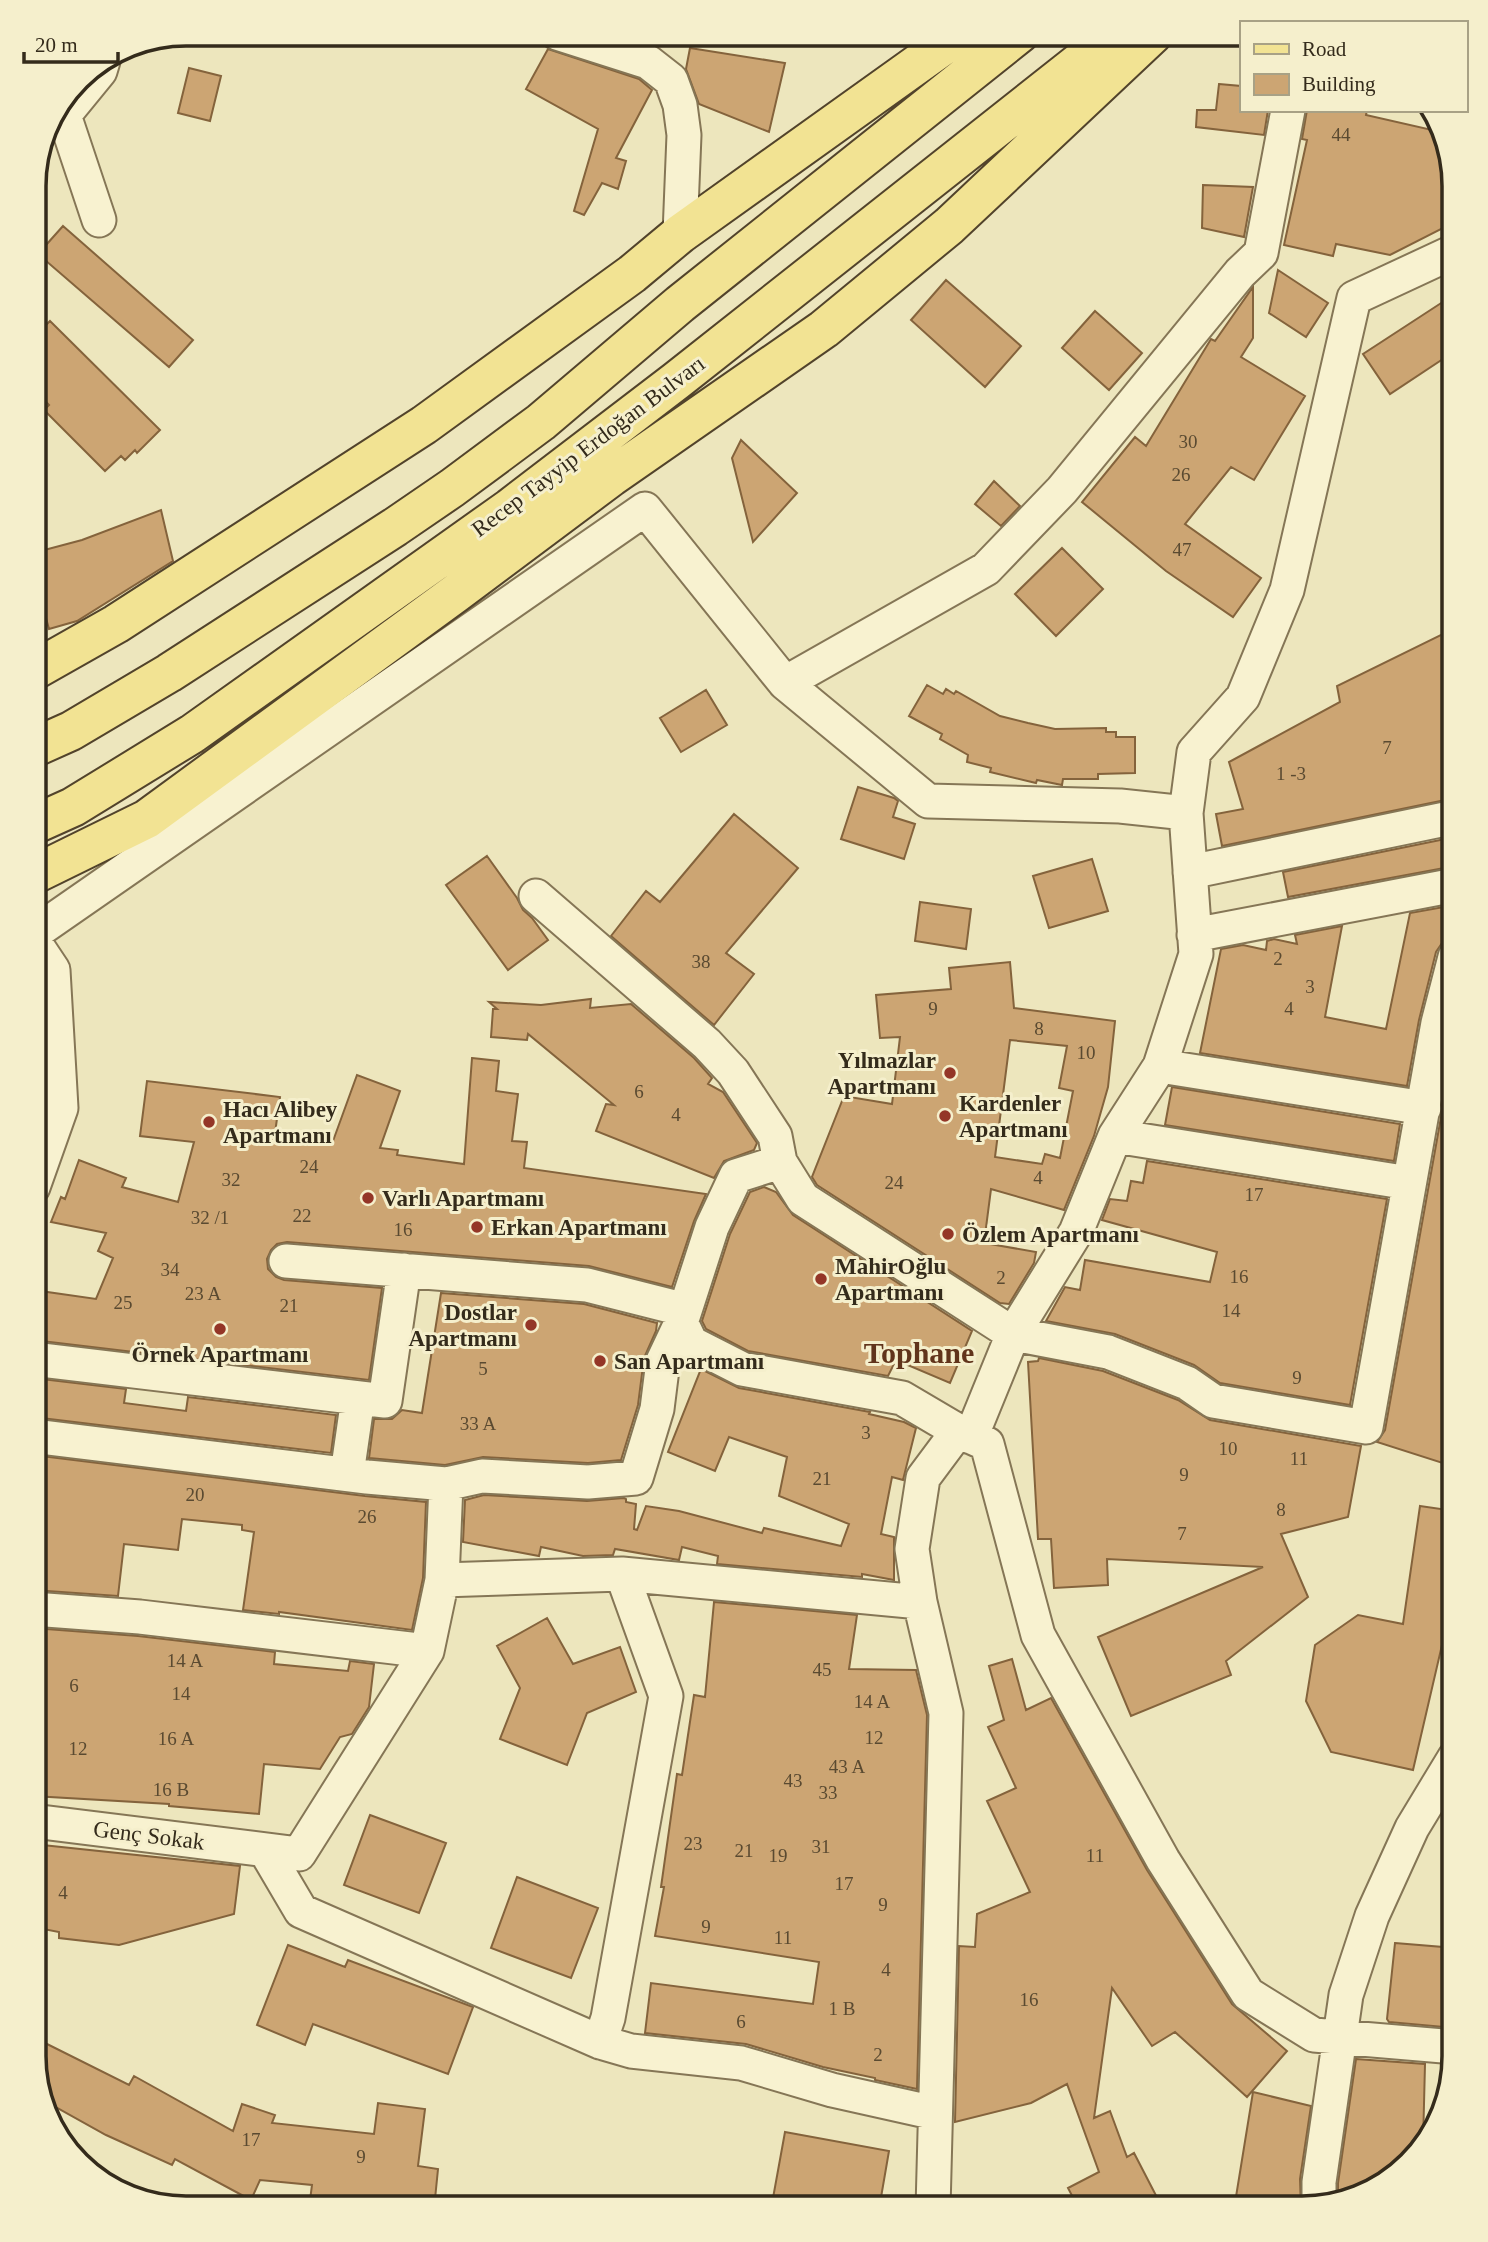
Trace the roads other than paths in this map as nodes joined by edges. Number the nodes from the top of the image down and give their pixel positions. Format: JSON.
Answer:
{"nodes":[{"id":1,"x":599,"y":46,"type":"edge"},
{"id":2,"x":944,"y":46,"type":"edge"},
{"id":3,"x":1004,"y":46,"type":"edge"},
{"id":4,"x":1100,"y":46,"type":"edge"},
{"id":5,"x":1140,"y":46,"type":"edge"},
{"id":6,"x":90,"y":83,"type":"edge"},
{"id":7,"x":71,"y":105,"type":"edge"},
{"id":8,"x":1288,"y":112,"type":"edge"},
{"id":9,"x":58,"y":129,"type":"edge"},
{"id":10,"x":99,"y":220,"type":"dead end"},
{"id":11,"x":680,"y":234,"type":"junction"},
{"id":12,"x":1442,"y":257,"type":"edge"},
{"id":13,"x":46,"y":664,"type":"edge"},
{"id":14,"x":785,"y":683,"type":"junction"},
{"id":15,"x":46,"y":742,"type":"edge"},
{"id":16,"x":1186,"y":813,"type":"junction"},
{"id":17,"x":46,"y":819,"type":"edge"},
{"id":18,"x":1442,"y":820,"type":"edge"},
{"id":19,"x":46,"y":869,"type":"edge"},
{"id":20,"x":1190,"y":872,"type":"junction"},
{"id":21,"x":1442,"y":887,"type":"edge"},
{"id":22,"x":536,"y":896,"type":"dead end"},
{"id":23,"x":46,"y":925,"type":"edge"},
{"id":24,"x":1194,"y":935,"type":"junction"},
{"id":25,"x":46,"y":960,"type":"edge"},
{"id":26,"x":1442,"y":1007,"type":"edge"},
{"id":27,"x":1160,"y":1066,"type":"junction"},
{"id":28,"x":1424,"y":1108,"type":"junction"},
{"id":29,"x":47,"y":1109,"type":"edge"},
{"id":30,"x":1115,"y":1136,"type":"junction"},
{"id":31,"x":780,"y":1162,"type":"junction"},
{"id":32,"x":1409,"y":1183,"type":"junction"},
{"id":33,"x":286,"y":1261,"type":"dead end"},
{"id":34,"x":404,"y":1270,"type":"junction"},
{"id":35,"x":681,"y":1323,"type":"junction"},
{"id":36,"x":1013,"y":1334,"type":"junction"},
{"id":37,"x":46,"y":1361,"type":"edge"},
{"id":38,"x":358,"y":1398,"type":"junction"},
{"id":39,"x":965,"y":1434,"type":"junction"},
{"id":40,"x":46,"y":1438,"type":"edge"},
{"id":41,"x":347,"y":1474,"type":"junction"},
{"id":42,"x":446,"y":1484,"type":"junction"},
{"id":43,"x":622,"y":1574,"type":"junction"},
{"id":44,"x":442,"y":1580,"type":"junction"},
{"id":45,"x":920,"y":1602,"type":"junction"},
{"id":46,"x":46,"y":1610,"type":"edge"},
{"id":47,"x":427,"y":1651,"type":"junction"},
{"id":48,"x":1442,"y":1778,"type":"edge"},
{"id":49,"x":46,"y":1823,"type":"edge"},
{"id":50,"x":265,"y":1850,"type":"junction"},
{"id":51,"x":1340,"y":2038,"type":"junction"},
{"id":52,"x":600,"y":2042,"type":"junction"},
{"id":53,"x":1442,"y":2046,"type":"edge"},
{"id":54,"x":935,"y":2113,"type":"junction"},
{"id":55,"x":1319,"y":2195,"type":"edge"},
{"id":56,"x":933,"y":2196,"type":"edge"}],
"edges":[{"from":1,"to":11,"type":"street"},
{"from":2,"to":11,"type":"main road"},
{"from":3,"to":15,"type":"main road","name":"Recep Tayyip Erdoğan Bulvarı"},
{"from":4,"to":17,"type":"main road","name":"Recep Tayyip Erdoğan Bulvarı"},
{"from":5,"to":19,"type":"main road"},
{"from":6,"to":7,"type":"street"},
{"from":8,"to":14,"type":"street"},
{"from":9,"to":10,"type":"street"},
{"from":11,"to":13,"type":"main road"},
{"from":12,"to":16,"type":"street"},
{"from":14,"to":16,"type":"street"},
{"from":14,"to":23,"type":"street"},
{"from":16,"to":20,"type":"street"},
{"from":18,"to":20,"type":"street"},
{"from":20,"to":24,"type":"street"},
{"from":21,"to":24,"type":"street"},
{"from":22,"to":31,"type":"street"},
{"from":24,"to":27,"type":"street"},
{"from":25,"to":29,"type":"street"},
{"from":26,"to":28,"type":"street"},
{"from":27,"to":28,"type":"street"},
{"from":27,"to":30,"type":"street"},
{"from":28,"to":32,"type":"street"},
{"from":30,"to":32,"type":"street"},
{"from":30,"to":36,"type":"street"},
{"from":31,"to":35,"type":"street"},
{"from":31,"to":36,"type":"street"},
{"from":32,"to":36,"type":"street"},
{"from":33,"to":34,"type":"street"},
{"from":34,"to":35,"type":"street"},
{"from":34,"to":38,"type":"street"},
{"from":35,"to":39,"type":"street"},
{"from":35,"to":42,"type":"street"},
{"from":36,"to":39,"type":"street"},
{"from":37,"to":38,"type":"street"},
{"from":38,"to":41,"type":"street"},
{"from":39,"to":45,"type":"street"},
{"from":39,"to":51,"type":"street"},
{"from":40,"to":41,"type":"street"},
{"from":41,"to":42,"type":"street"},
{"from":42,"to":44,"type":"street"},
{"from":43,"to":44,"type":"street"},
{"from":43,"to":45,"type":"street"},
{"from":43,"to":52,"type":"street"},
{"from":44,"to":47,"type":"street"},
{"from":45,"to":54,"type":"street"},
{"from":46,"to":47,"type":"street"},
{"from":47,"to":50,"type":"street","name":"Genç Sokak"},
{"from":48,"to":51,"type":"street"},
{"from":49,"to":50,"type":"street","name":"Genç Sokak"},
{"from":50,"to":52,"type":"street"},
{"from":51,"to":53,"type":"street"},
{"from":51,"to":55,"type":"street"},
{"from":52,"to":54,"type":"street"},
{"from":54,"to":56,"type":"street"}]}
